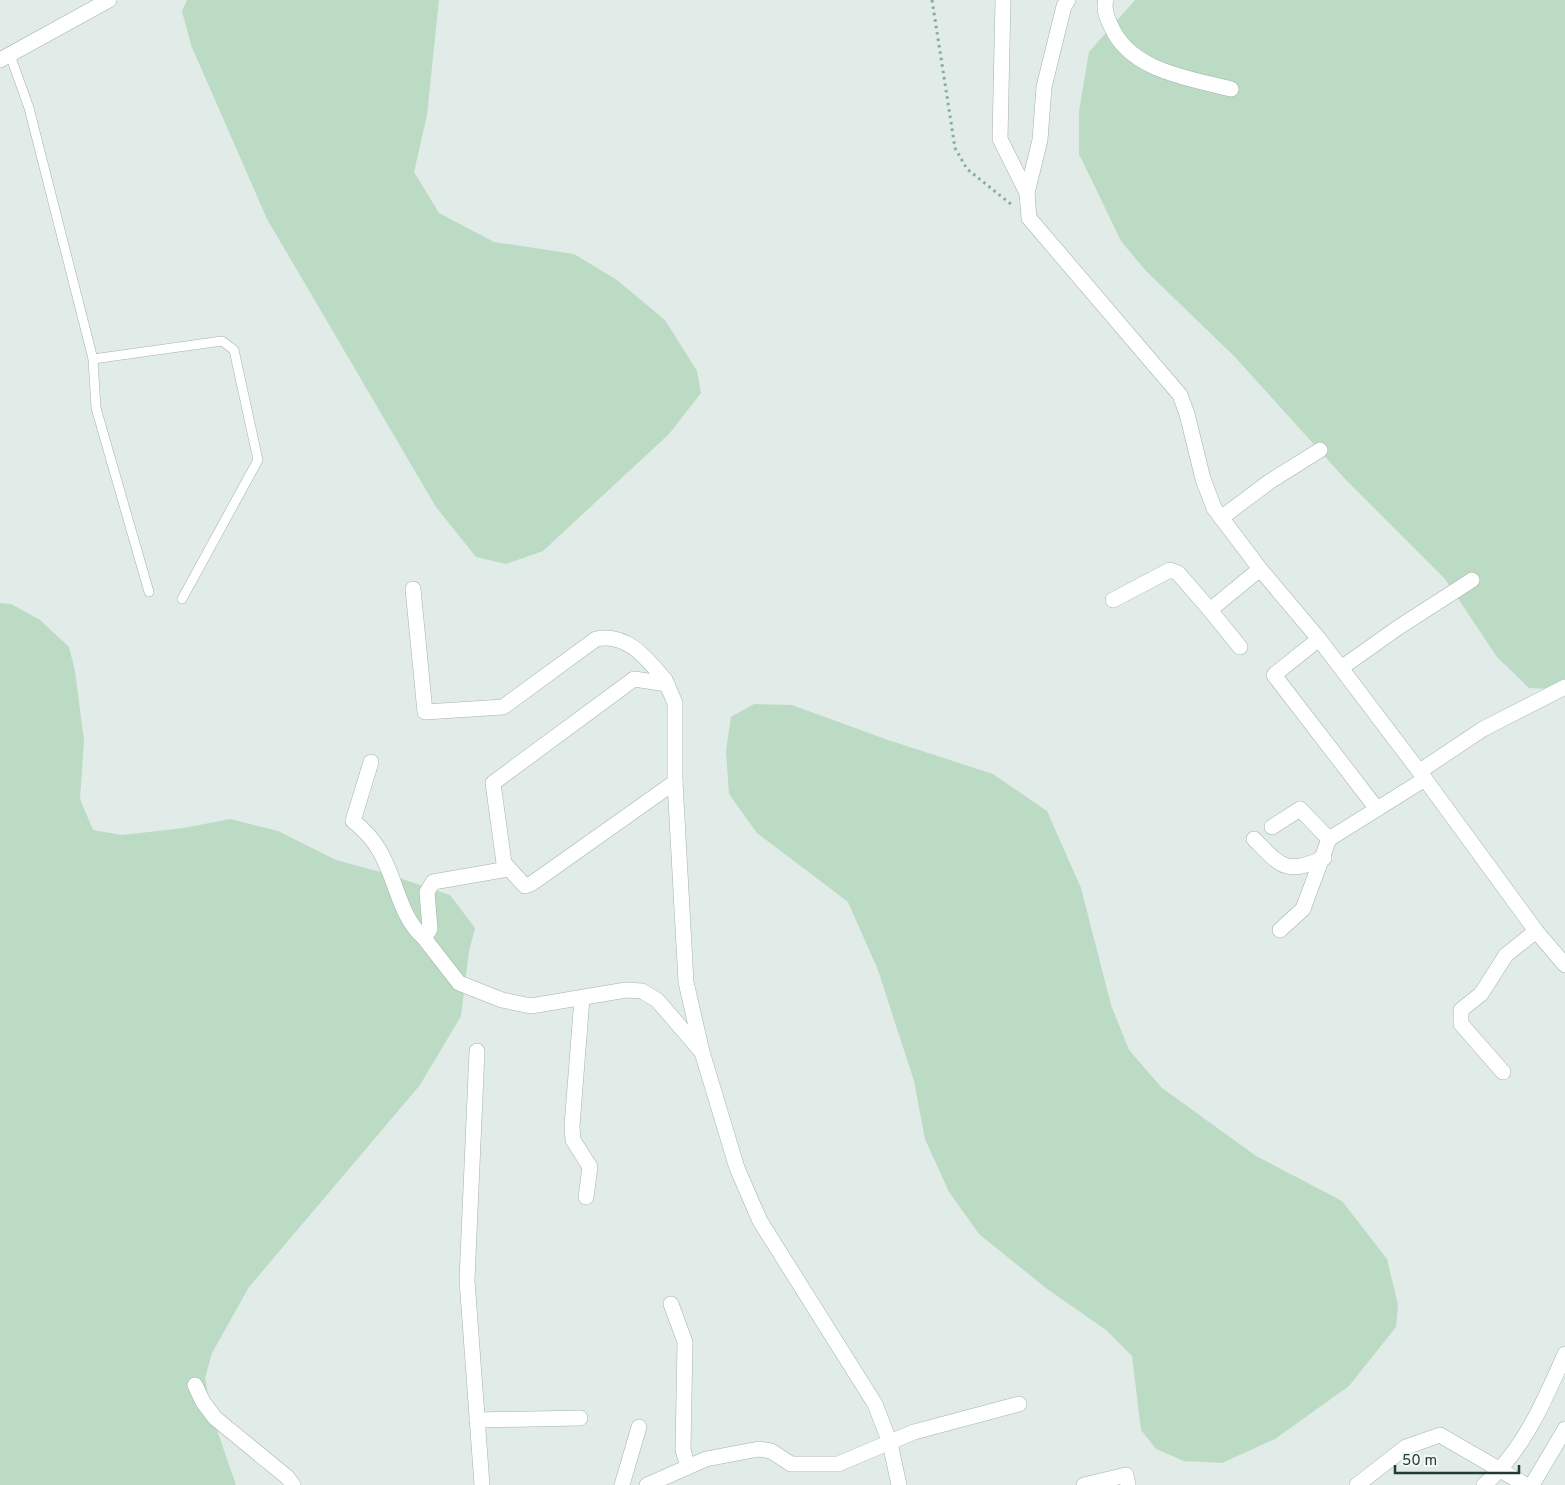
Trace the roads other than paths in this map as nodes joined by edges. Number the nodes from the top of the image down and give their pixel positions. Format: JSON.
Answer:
{"nodes":[{"id":1,"x":109,"y":0,"type":"edge"},
{"id":2,"x":1003,"y":0,"type":"edge"},
{"id":3,"x":1068,"y":0,"type":"edge"},
{"id":4,"x":1106,"y":0,"type":"edge"},
{"id":5,"x":5,"y":58,"type":"edge"},
{"id":6,"x":1231,"y":89,"type":"dead end"},
{"id":7,"x":1027,"y":193,"type":"junction"},
{"id":8,"x":93,"y":359,"type":"junction"},
{"id":9,"x":1320,"y":450,"type":"dead end"},
{"id":10,"x":1221,"y":518,"type":"junction"},
{"id":11,"x":1260,"y":569,"type":"junction"},
{"id":12,"x":1472,"y":580,"type":"dead end"},
{"id":13,"x":413,"y":589,"type":"dead end"},
{"id":14,"x":149,"y":592,"type":"dead end"},
{"id":15,"x":182,"y":599,"type":"dead end"},
{"id":16,"x":1113,"y":600,"type":"dead end"},
{"id":17,"x":1210,"y":610,"type":"junction"},
{"id":18,"x":1319,"y":639,"type":"junction"},
{"id":19,"x":1240,"y":647,"type":"dead end"},
{"id":20,"x":1341,"y":668,"type":"junction"},
{"id":21,"x":666,"y":682,"type":"junction"},
{"id":22,"x":1565,"y":687,"type":"edge"},
{"id":23,"x":371,"y":762,"type":"dead end"},
{"id":24,"x":1422,"y":775,"type":"junction"},
{"id":25,"x":675,"y":782,"type":"junction"},
{"id":26,"x":1377,"y":809,"type":"junction"},
{"id":27,"x":1272,"y":827,"type":"dead end"},
{"id":28,"x":1254,"y":838,"type":"dead end"},
{"id":29,"x":1329,"y":839,"type":"junction"},
{"id":30,"x":1324,"y":858,"type":"junction"},
{"id":31,"x":508,"y":869,"type":"junction"},
{"id":32,"x":1280,"y":930,"type":"dead end"},
{"id":33,"x":1536,"y":931,"type":"junction"},
{"id":34,"x":424,"y":938,"type":"junction"},
{"id":35,"x":1565,"y":964,"type":"edge"},
{"id":36,"x":582,"y":998,"type":"junction"},
{"id":37,"x":477,"y":1051,"type":"dead end"},
{"id":38,"x":702,"y":1052,"type":"junction"},
{"id":39,"x":1503,"y":1072,"type":"dead end"},
{"id":40,"x":586,"y":1197,"type":"dead end"},
{"id":41,"x":671,"y":1304,"type":"dead end"},
{"id":42,"x":1565,"y":1354,"type":"edge"},
{"id":43,"x":196,"y":1385,"type":"dead end"},
{"id":44,"x":1019,"y":1404,"type":"dead end"},
{"id":45,"x":580,"y":1418,"type":"dead end"},
{"id":46,"x":477,"y":1420,"type":"junction"},
{"id":47,"x":639,"y":1427,"type":"dead end"},
{"id":48,"x":1565,"y":1429,"type":"edge"},
{"id":49,"x":890,"y":1443,"type":"junction"},
{"id":50,"x":688,"y":1467,"type":"junction"},
{"id":51,"x":1502,"y":1470,"type":"junction"},
{"id":52,"x":293,"y":1485,"type":"edge"},
{"id":53,"x":482,"y":1485,"type":"edge"},
{"id":54,"x":622,"y":1485,"type":"edge"},
{"id":55,"x":647,"y":1485,"type":"edge"},
{"id":56,"x":900,"y":1485,"type":"edge"},
{"id":57,"x":1084,"y":1485,"type":"edge"},
{"id":58,"x":1128,"y":1485,"type":"edge"},
{"id":59,"x":1356,"y":1485,"type":"edge"},
{"id":60,"x":1484,"y":1485,"type":"edge"},
{"id":61,"x":1526,"y":1485,"type":"edge"},
{"id":62,"x":1532,"y":1485,"type":"edge"}],
"edges":[{"from":1,"to":5,"type":"street"},
{"from":2,"to":7,"type":"street"},
{"from":3,"to":7,"type":"street"},
{"from":4,"to":6,"type":"street"},
{"from":5,"to":8,"type":"lane"},
{"from":7,"to":10,"type":"street"},
{"from":8,"to":14,"type":"lane"},
{"from":8,"to":15,"type":"lane"},
{"from":9,"to":10,"type":"street"},
{"from":10,"to":11,"type":"street"},
{"from":11,"to":17,"type":"street"},
{"from":11,"to":18,"type":"street"},
{"from":12,"to":20,"type":"street"},
{"from":13,"to":21,"type":"street"},
{"from":16,"to":17,"type":"street"},
{"from":17,"to":19,"type":"street"},
{"from":18,"to":20,"type":"street"},
{"from":18,"to":26,"type":"street"},
{"from":20,"to":24,"type":"street"},
{"from":21,"to":25,"type":"street"},
{"from":21,"to":31,"type":"street"},
{"from":22,"to":24,"type":"street"},
{"from":23,"to":34,"type":"street"},
{"from":24,"to":26,"type":"street"},
{"from":24,"to":33,"type":"street"},
{"from":25,"to":31,"type":"street"},
{"from":25,"to":38,"type":"street"},
{"from":26,"to":29,"type":"street"},
{"from":27,"to":29,"type":"street"},
{"from":28,"to":30,"type":"street"},
{"from":29,"to":30,"type":"street"},
{"from":30,"to":32,"type":"street"},
{"from":31,"to":34,"type":"street"},
{"from":33,"to":35,"type":"street"},
{"from":33,"to":39,"type":"street"},
{"from":34,"to":36,"type":"street"},
{"from":36,"to":38,"type":"street"},
{"from":36,"to":40,"type":"street"},
{"from":37,"to":46,"type":"street"},
{"from":38,"to":49,"type":"street"},
{"from":41,"to":50,"type":"street"},
{"from":42,"to":51,"type":"street"},
{"from":43,"to":52,"type":"street"},
{"from":44,"to":49,"type":"street"},
{"from":45,"to":46,"type":"street"},
{"from":46,"to":53,"type":"street"},
{"from":47,"to":54,"type":"street"},
{"from":48,"to":62,"type":"street"},
{"from":49,"to":50,"type":"street"},
{"from":49,"to":56,"type":"street"},
{"from":50,"to":55,"type":"street"},
{"from":51,"to":59,"type":"street"},
{"from":51,"to":60,"type":"street"},
{"from":51,"to":61,"type":"street"},
{"from":57,"to":58,"type":"street"}]}
